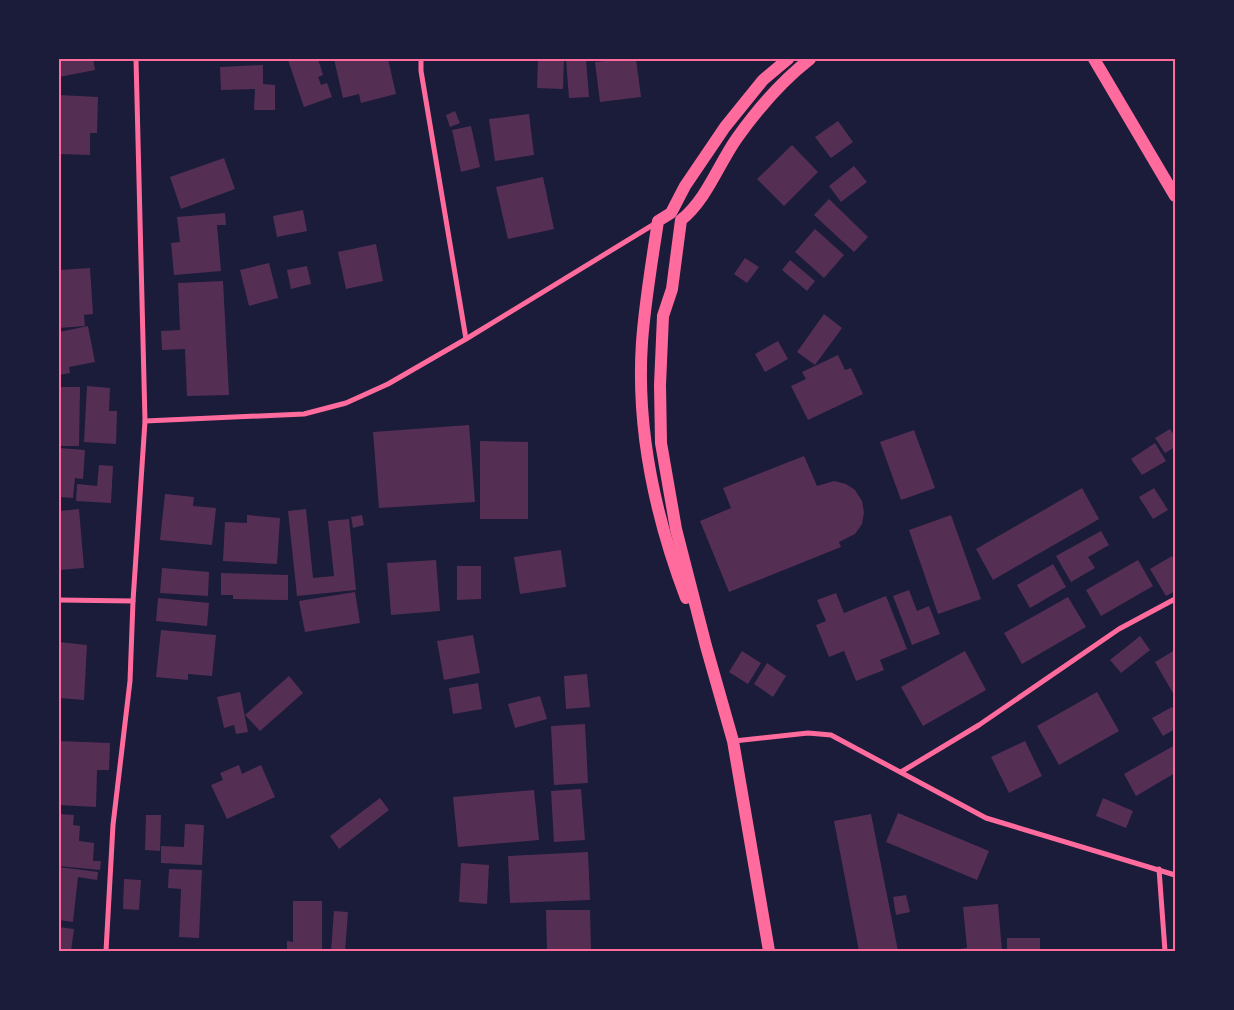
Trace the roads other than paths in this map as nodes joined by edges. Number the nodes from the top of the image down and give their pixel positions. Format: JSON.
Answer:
{"nodes":[{"id":1,"x":136,"y":59,"type":"edge"},
{"id":2,"x":421,"y":59,"type":"edge"},
{"id":3,"x":788,"y":59,"type":"edge"},
{"id":4,"x":1094,"y":59,"type":"edge"},
{"id":5,"x":803,"y":61,"type":"edge"},
{"id":6,"x":1175,"y":196,"type":"edge"},
{"id":7,"x":681,"y":220,"type":"junction"},
{"id":8,"x":658,"y":221,"type":"junction"},
{"id":9,"x":466,"y":340,"type":"junction"},
{"id":10,"x":145,"y":421,"type":"junction"},
{"id":11,"x":1175,"y":599,"type":"edge"},
{"id":12,"x":59,"y":600,"type":"edge"},
{"id":13,"x":133,"y":601,"type":"junction"},
{"id":14,"x":706,"y":646,"type":"junction"},
{"id":15,"x":733,"y":742,"type":"junction"},
{"id":16,"x":901,"y":772,"type":"junction"},
{"id":17,"x":1159,"y":869,"type":"junction"},
{"id":18,"x":1175,"y":875,"type":"edge"},
{"id":19,"x":106,"y":951,"type":"edge"},
{"id":20,"x":769,"y":951,"type":"edge"},
{"id":21,"x":1165,"y":951,"type":"edge"}],
"edges":[{"from":1,"to":10,"type":"street"},
{"from":2,"to":9,"type":"street"},
{"from":3,"to":8,"type":"main road"},
{"from":4,"to":6,"type":"main road"},
{"from":5,"to":7,"type":"main road"},
{"from":7,"to":8,"type":"street"},
{"from":7,"to":14,"type":"main road"},
{"from":8,"to":9,"type":"street"},
{"from":8,"to":14,"type":"main road"},
{"from":9,"to":10,"type":"street"},
{"from":10,"to":13,"type":"street"},
{"from":11,"to":16,"type":"street"},
{"from":12,"to":13,"type":"street"},
{"from":13,"to":19,"type":"street"},
{"from":14,"to":15,"type":"main road"},
{"from":15,"to":16,"type":"street"},
{"from":15,"to":20,"type":"main road"},
{"from":16,"to":17,"type":"street"},
{"from":17,"to":18,"type":"street"},
{"from":17,"to":21,"type":"street"}]}
